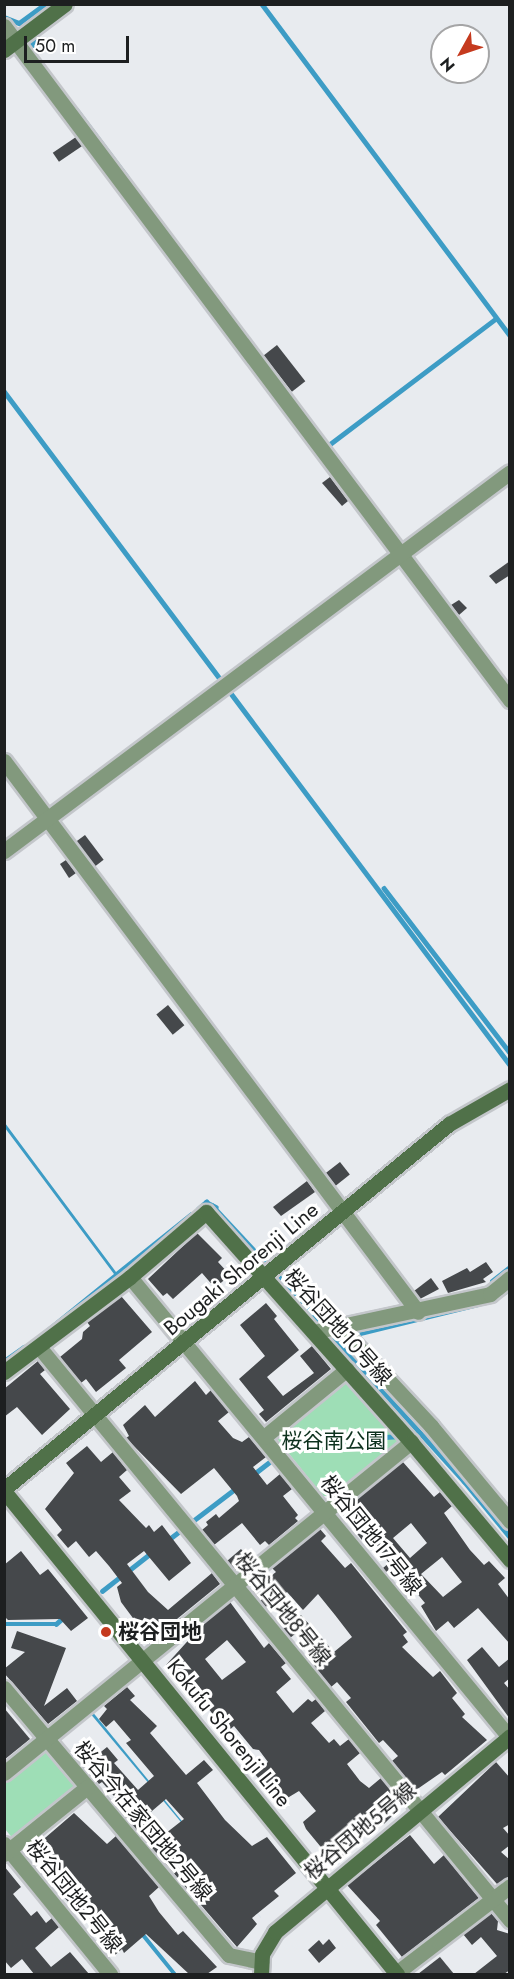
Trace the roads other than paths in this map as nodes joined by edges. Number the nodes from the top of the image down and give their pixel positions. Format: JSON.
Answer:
{"nodes":[{"id":1,"x":65,"y":4,"type":"edge"},
{"id":2,"x":4,"y":26,"type":"edge"},
{"id":3,"x":10,"y":46,"type":"edge"},
{"id":4,"x":510,"y":472,"type":"edge"},
{"id":5,"x":400,"y":554,"type":"junction"},
{"id":6,"x":510,"y":700,"type":"edge"},
{"id":7,"x":4,"y":761,"type":"edge"},
{"id":8,"x":48,"y":819,"type":"junction"},
{"id":9,"x":4,"y":851,"type":"edge"},
{"id":10,"x":510,"y":1089,"type":"edge"},
{"id":11,"x":342,"y":1212,"type":"junction"},
{"id":12,"x":130,"y":1277,"type":"junction"},
{"id":13,"x":265,"y":1277,"type":"junction"},
{"id":14,"x":510,"y":1278,"type":"edge"},
{"id":15,"x":418,"y":1312,"type":"junction"},
{"id":16,"x":340,"y":1328,"type":"junction"},
{"id":17,"x":313,"y":1332,"type":"junction"},
{"id":18,"x":185,"y":1343,"type":"junction"},
{"id":19,"x":39,"y":1347,"type":"junction"},
{"id":20,"x":347,"y":1369,"type":"junction"},
{"id":21,"x":4,"y":1372,"type":"edge"},
{"id":22,"x":95,"y":1417,"type":"junction"},
{"id":23,"x":264,"y":1437,"type":"junction"},
{"id":24,"x":411,"y":1442,"type":"junction"},
{"id":25,"x":4,"y":1490,"type":"edge"},
{"id":26,"x":325,"y":1511,"type":"junction"},
{"id":27,"x":510,"y":1521,"type":"edge"},
{"id":28,"x":510,"y":1560,"type":"edge"},
{"id":29,"x":236,"y":1584,"type":"junction"},
{"id":30,"x":142,"y":1660,"type":"junction"},
{"id":31,"x":4,"y":1688,"type":"edge"},
{"id":32,"x":509,"y":1737,"type":"edge"},
{"id":33,"x":47,"y":1738,"type":"junction"},
{"id":34,"x":4,"y":1773,"type":"edge"},
{"id":35,"x":87,"y":1787,"type":"junction"},
{"id":36,"x":418,"y":1810,"type":"junction"},
{"id":37,"x":6,"y":1849,"type":"edge"},
{"id":38,"x":326,"y":1886,"type":"junction"},
{"id":39,"x":510,"y":1886,"type":"edge"},
{"id":40,"x":493,"y":1899,"type":"junction"},
{"id":41,"x":510,"y":1920,"type":"edge"},
{"id":42,"x":261,"y":1968,"type":"edge"},
{"id":43,"x":110,"y":1974,"type":"edge"},
{"id":44,"x":396,"y":1974,"type":"edge"}],
"edges":[{"from":1,"to":3,"type":"main road"},
{"from":2,"to":3,"type":"street"},
{"from":3,"to":5,"type":"street"},
{"from":4,"to":5,"type":"street"},
{"from":5,"to":6,"type":"street"},
{"from":5,"to":8,"type":"street"},
{"from":7,"to":8,"type":"street"},
{"from":8,"to":9,"type":"street"},
{"from":8,"to":11,"type":"street"},
{"from":10,"to":11,"type":"main road","name":"Bougaki Shorenji Line"},
{"from":11,"to":13,"type":"main road","name":"Bougaki Shorenji Line"},
{"from":11,"to":15,"type":"street"},
{"from":12,"to":13,"type":"main road","name":"桜谷団地10号線"},
{"from":12,"to":18,"type":"street","name":"桜谷団地17号線"},
{"from":12,"to":19,"type":"main road","name":"桜谷団地10号線"},
{"from":13,"to":17,"type":"main road","name":"桜谷団地10号線"},
{"from":13,"to":18,"type":"main road","name":"Bougaki Shorenji Line"},
{"from":14,"to":15,"type":"street"},
{"from":15,"to":16,"type":"street"},
{"from":16,"to":17,"type":"street"},
{"from":16,"to":27,"type":"street"},
{"from":17,"to":20,"type":"main road","name":"桜谷団地10号線"},
{"from":18,"to":22,"type":"main road","name":"Bougaki Shorenji Line"},
{"from":18,"to":23,"type":"street","name":"桜谷団地17号線"},
{"from":19,"to":21,"type":"main road","name":"桜谷団地10号線"},
{"from":19,"to":22,"type":"street","name":"桜谷団地8号線"},
{"from":20,"to":23,"type":"street"},
{"from":20,"to":24,"type":"main road","name":"桜谷団地10号線"},
{"from":22,"to":25,"type":"main road","name":"Bougaki Shorenji Line"},
{"from":22,"to":29,"type":"street","name":"桜谷団地8号線"},
{"from":23,"to":26,"type":"street","name":"桜谷団地17号線"},
{"from":24,"to":26,"type":"street"},
{"from":24,"to":28,"type":"main road","name":"桜谷団地10号線"},
{"from":25,"to":30,"type":"main road","name":"Kokufu Shorenji Line"},
{"from":26,"to":29,"type":"street"},
{"from":26,"to":32,"type":"street","name":"桜谷団地17号線"},
{"from":29,"to":30,"type":"street"},
{"from":29,"to":36,"type":"street","name":"桜谷団地8号線"},
{"from":30,"to":33,"type":"street"},
{"from":30,"to":38,"type":"main road","name":"Kokufu Shorenji Line"},
{"from":31,"to":33,"type":"street","name":"桜谷今在家団地2号線"},
{"from":32,"to":36,"type":"main road","name":"桜谷団地5号線"},
{"from":33,"to":34,"type":"street"},
{"from":33,"to":35,"type":"street","name":"桜谷今在家団地2号線"},
{"from":35,"to":37,"type":"street"},
{"from":35,"to":42,"type":"street","name":"桜谷今在家団地2号線"},
{"from":36,"to":38,"type":"main road","name":"桜谷団地5号線"},
{"from":36,"to":40,"type":"street","name":"桜谷団地8号線"},
{"from":37,"to":43,"type":"street","name":"桜谷団地2号線"},
{"from":38,"to":42,"type":"main road","name":"桜谷団地5号線"},
{"from":38,"to":44,"type":"main road","name":"Kokufu Shorenji Line"},
{"from":39,"to":40,"type":"street"},
{"from":40,"to":41,"type":"street","name":"桜谷団地8号線"},
{"from":40,"to":44,"type":"street"}]}
